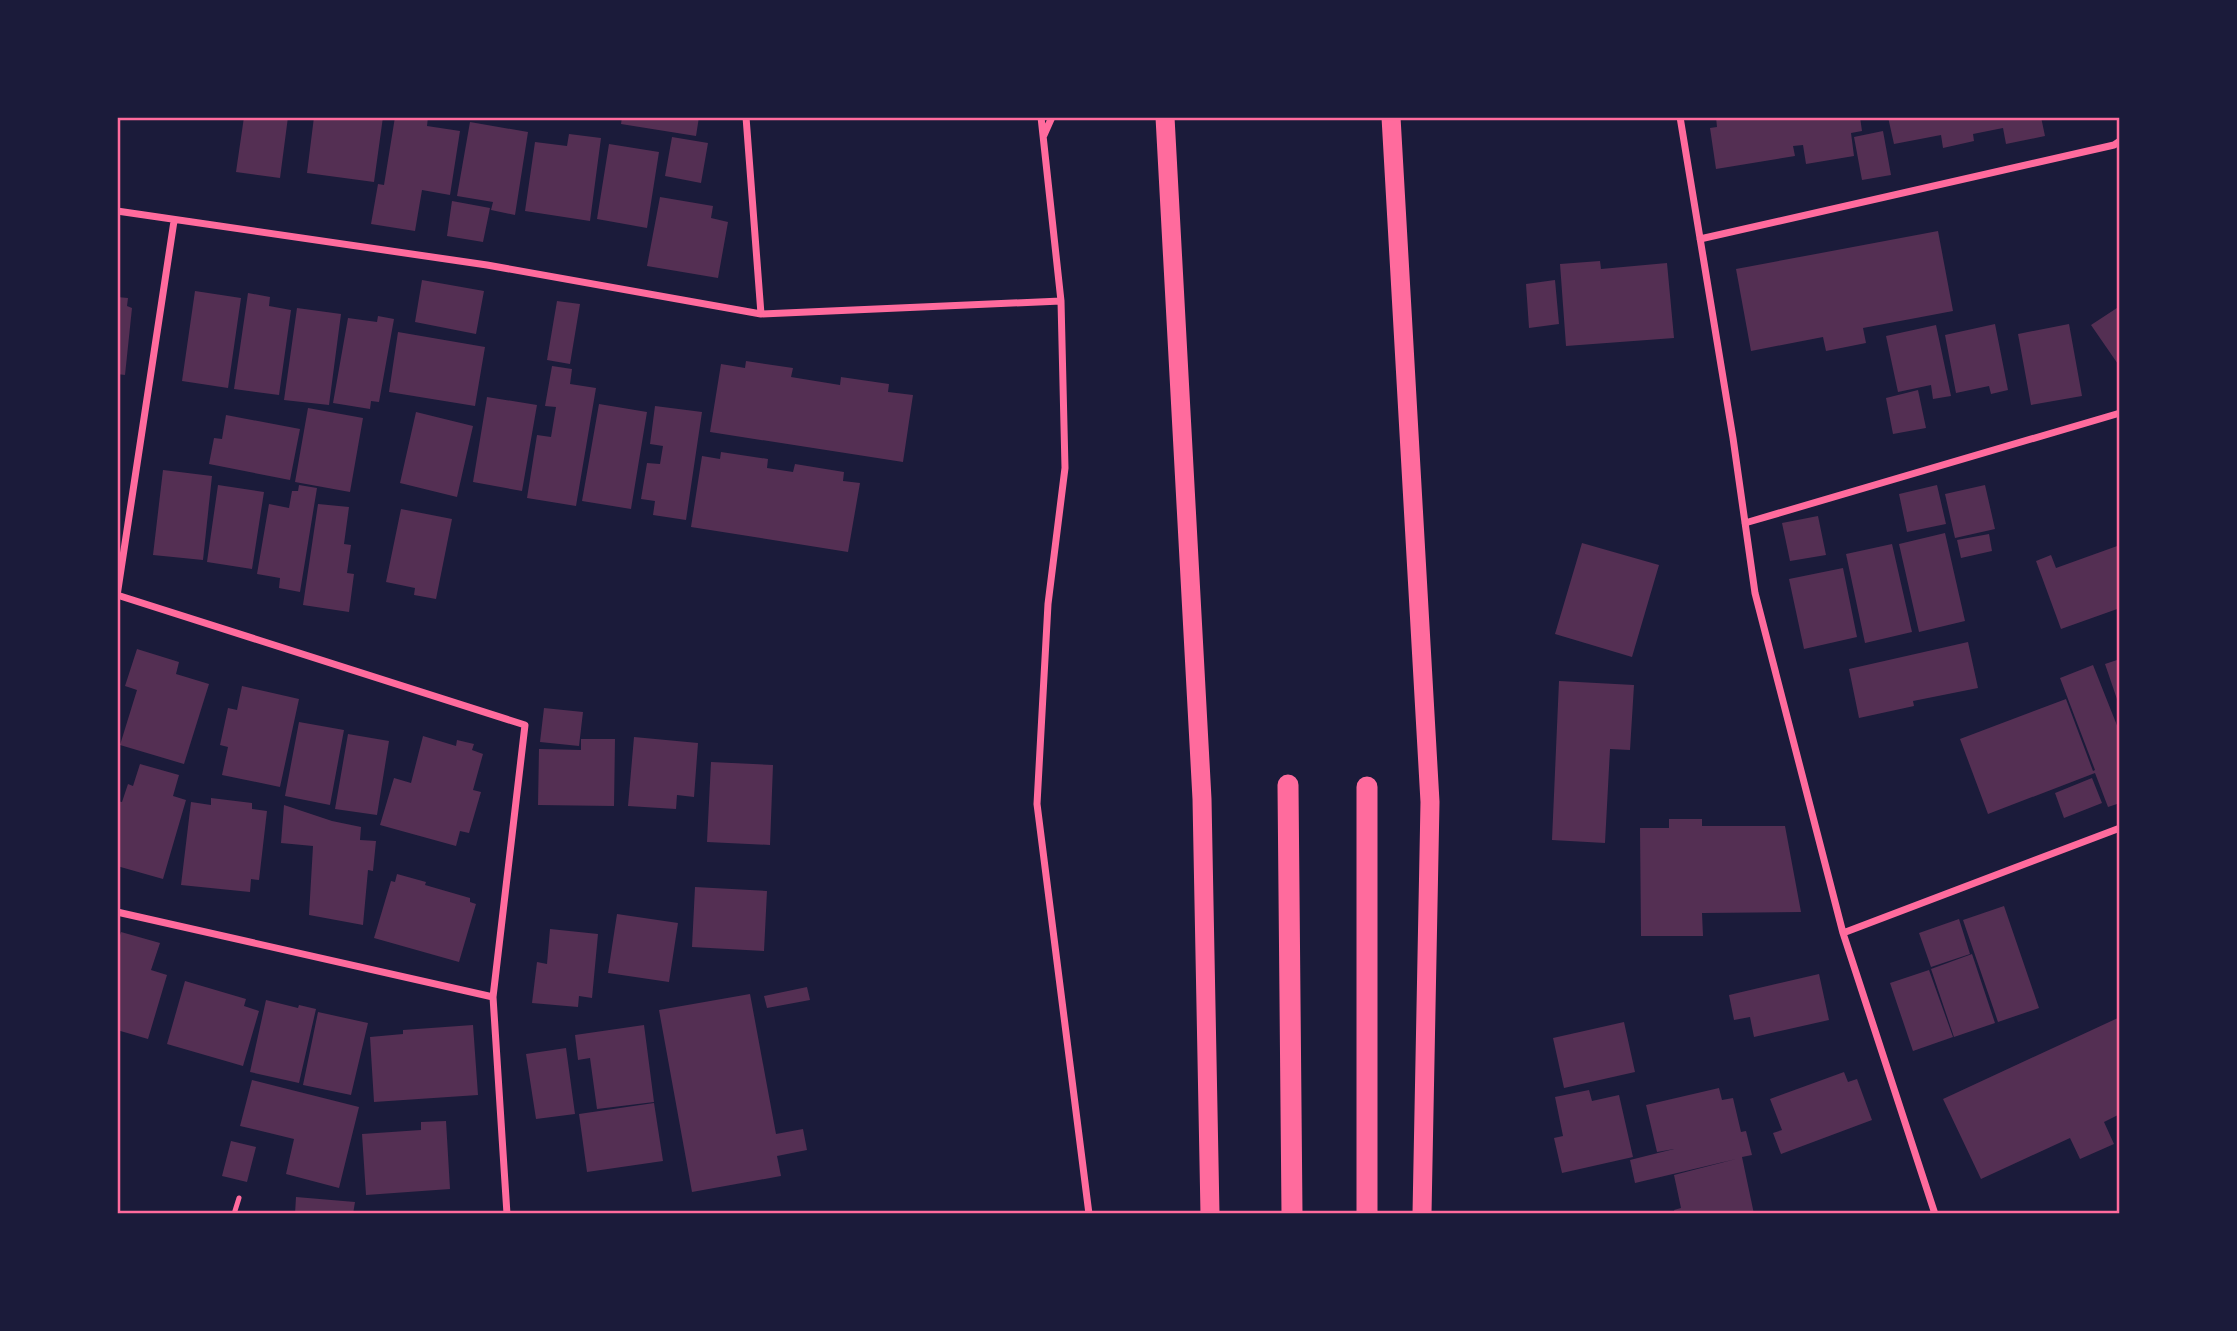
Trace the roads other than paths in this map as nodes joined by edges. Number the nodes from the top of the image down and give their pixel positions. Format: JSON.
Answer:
{"nodes":[{"id":1,"x":747,"y":117,"type":"edge"},
{"id":2,"x":1041,"y":117,"type":"edge"},
{"id":3,"x":1052,"y":117,"type":"edge"},
{"id":4,"x":1165,"y":117,"type":"edge"},
{"id":5,"x":1391,"y":117,"type":"edge"},
{"id":6,"x":1680,"y":117,"type":"edge"},
{"id":7,"x":1043,"y":136,"type":"junction"},
{"id":8,"x":2120,"y":141,"type":"edge"},
{"id":9,"x":117,"y":211,"type":"edge"},
{"id":10,"x":174,"y":221,"type":"junction"},
{"id":11,"x":1700,"y":239,"type":"junction"},
{"id":12,"x":1061,"y":301,"type":"junction"},
{"id":13,"x":761,"y":314,"type":"junction"},
{"id":14,"x":2120,"y":413,"type":"edge"},
{"id":15,"x":1745,"y":523,"type":"junction"},
{"id":16,"x":117,"y":595,"type":"edge"},
{"id":17,"x":1288,"y":785,"type":"dead end"},
{"id":18,"x":1367,"y":787,"type":"dead end"},
{"id":19,"x":2120,"y":828,"type":"edge"},
{"id":20,"x":117,"y":912,"type":"edge"},
{"id":21,"x":1843,"y":933,"type":"junction"},
{"id":22,"x":493,"y":997,"type":"junction"},
{"id":23,"x":239,"y":1198,"type":"dead end"},
{"id":24,"x":234,"y":1214,"type":"edge"},
{"id":25,"x":507,"y":1214,"type":"edge"},
{"id":26,"x":1089,"y":1214,"type":"edge"},
{"id":27,"x":1210,"y":1214,"type":"edge"},
{"id":28,"x":1292,"y":1214,"type":"edge"},
{"id":29,"x":1367,"y":1214,"type":"edge"},
{"id":30,"x":1422,"y":1214,"type":"edge"},
{"id":31,"x":1935,"y":1214,"type":"edge"}],
"edges":[{"from":1,"to":13,"type":"street"},
{"from":2,"to":7,"type":"street"},
{"from":3,"to":7,"type":"street"},
{"from":4,"to":27,"type":"highway"},
{"from":5,"to":30,"type":"highway"},
{"from":6,"to":11,"type":"street"},
{"from":7,"to":12,"type":"street"},
{"from":8,"to":11,"type":"street"},
{"from":9,"to":10,"type":"street"},
{"from":10,"to":13,"type":"street"},
{"from":10,"to":16,"type":"street"},
{"from":11,"to":15,"type":"street"},
{"from":12,"to":13,"type":"street"},
{"from":12,"to":26,"type":"street"},
{"from":14,"to":15,"type":"street"},
{"from":15,"to":21,"type":"street"},
{"from":16,"to":22,"type":"street"},
{"from":17,"to":28,"type":"highway"},
{"from":18,"to":29,"type":"highway"},
{"from":19,"to":21,"type":"street"},
{"from":20,"to":22,"type":"street"},
{"from":21,"to":31,"type":"street"},
{"from":22,"to":25,"type":"street"},
{"from":23,"to":24,"type":"lane"}]}
